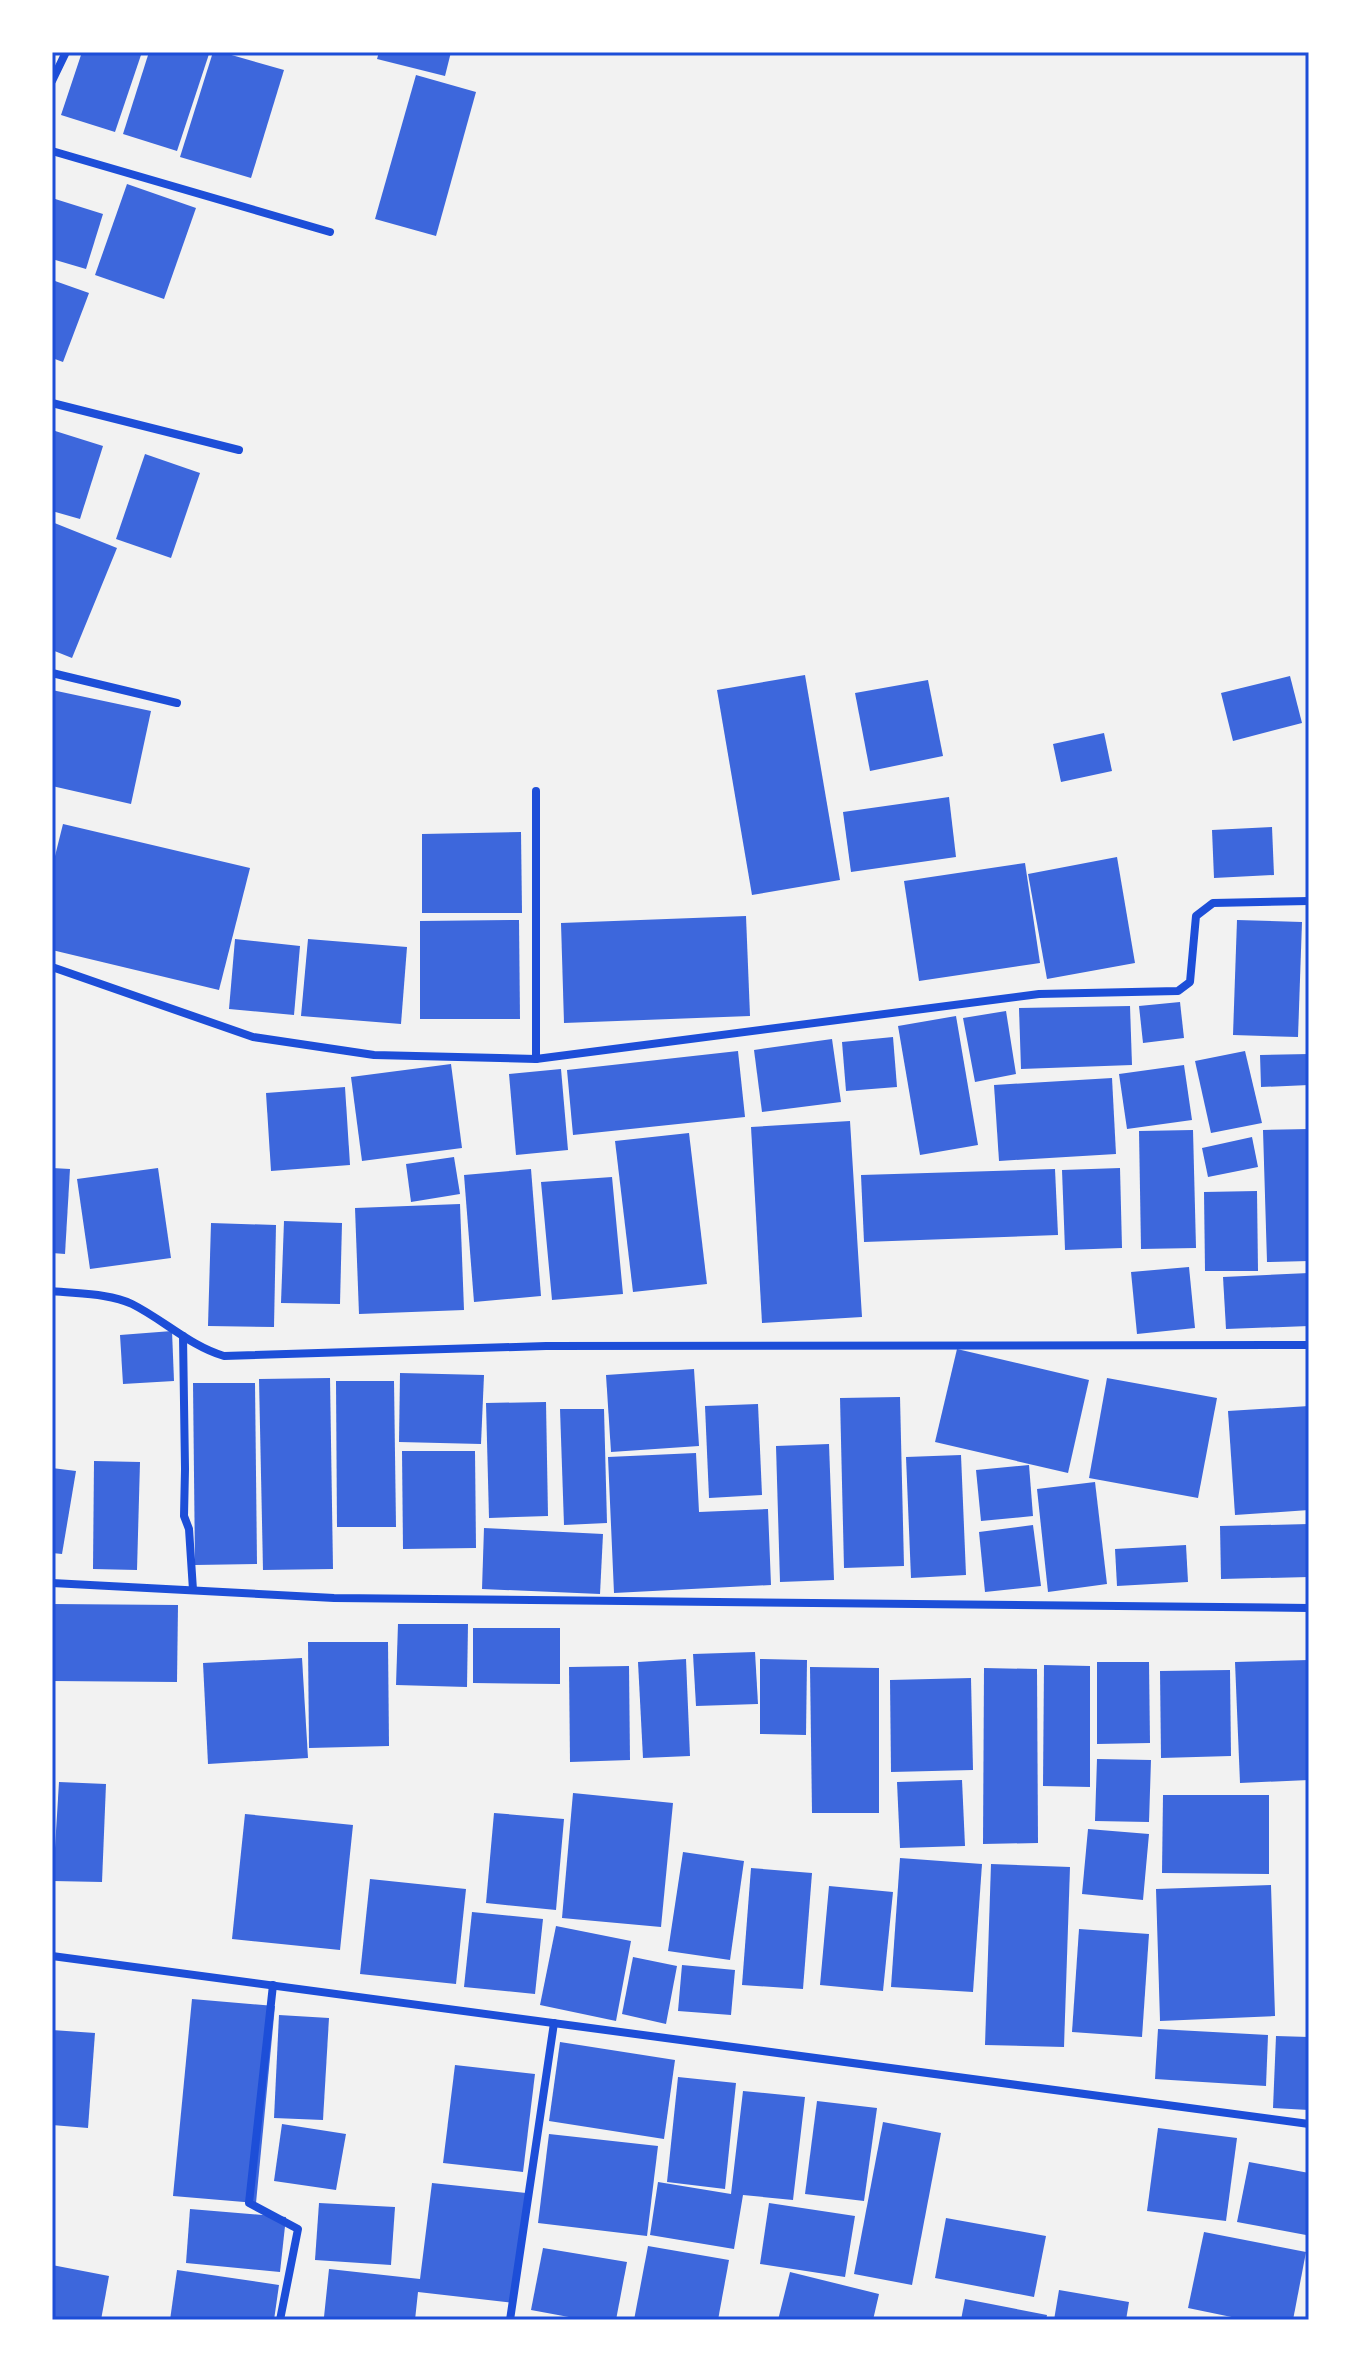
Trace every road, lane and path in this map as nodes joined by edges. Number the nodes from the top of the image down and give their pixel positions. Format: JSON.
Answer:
{"nodes":[{"id":1,"x":66,"y":52,"type":"edge"},
{"id":2,"x":52,"y":81,"type":"edge"},
{"id":3,"x":52,"y":151,"type":"edge"},
{"id":4,"x":330,"y":232,"type":"dead end"},
{"id":5,"x":52,"y":403,"type":"edge"},
{"id":6,"x":239,"y":450,"type":"dead end"},
{"id":7,"x":52,"y":673,"type":"edge"},
{"id":8,"x":177,"y":703,"type":"dead end"},
{"id":9,"x":536,"y":791,"type":"dead end"},
{"id":10,"x":1309,"y":901,"type":"edge"},
{"id":11,"x":52,"y":967,"type":"edge"},
{"id":12,"x":536,"y":1059,"type":"junction"},
{"id":13,"x":52,"y":1291,"type":"edge"},
{"id":14,"x":183,"y":1336,"type":"junction"},
{"id":15,"x":1309,"y":1345,"type":"edge"},
{"id":16,"x":52,"y":1583,"type":"edge"},
{"id":17,"x":193,"y":1590,"type":"junction"},
{"id":18,"x":1309,"y":1608,"type":"edge"},
{"id":19,"x":52,"y":1956,"type":"edge"},
{"id":20,"x":273,"y":1985,"type":"junction"},
{"id":21,"x":554,"y":2023,"type":"junction"},
{"id":22,"x":1309,"y":2124,"type":"edge"},
{"id":23,"x":280,"y":2320,"type":"edge"},
{"id":24,"x":510,"y":2320,"type":"edge"}],
"edges":[{"from":1,"to":2,"type":"street"},
{"from":3,"to":4,"type":"street"},
{"from":5,"to":6,"type":"street"},
{"from":7,"to":8,"type":"street"},
{"from":9,"to":12,"type":"street"},
{"from":10,"to":12,"type":"street"},
{"from":11,"to":12,"type":"street"},
{"from":13,"to":14,"type":"street"},
{"from":14,"to":15,"type":"street"},
{"from":14,"to":17,"type":"street"},
{"from":16,"to":17,"type":"street"},
{"from":17,"to":18,"type":"street"},
{"from":19,"to":20,"type":"street"},
{"from":20,"to":21,"type":"street"},
{"from":20,"to":23,"type":"street"},
{"from":21,"to":22,"type":"street"},
{"from":21,"to":24,"type":"street"}]}
